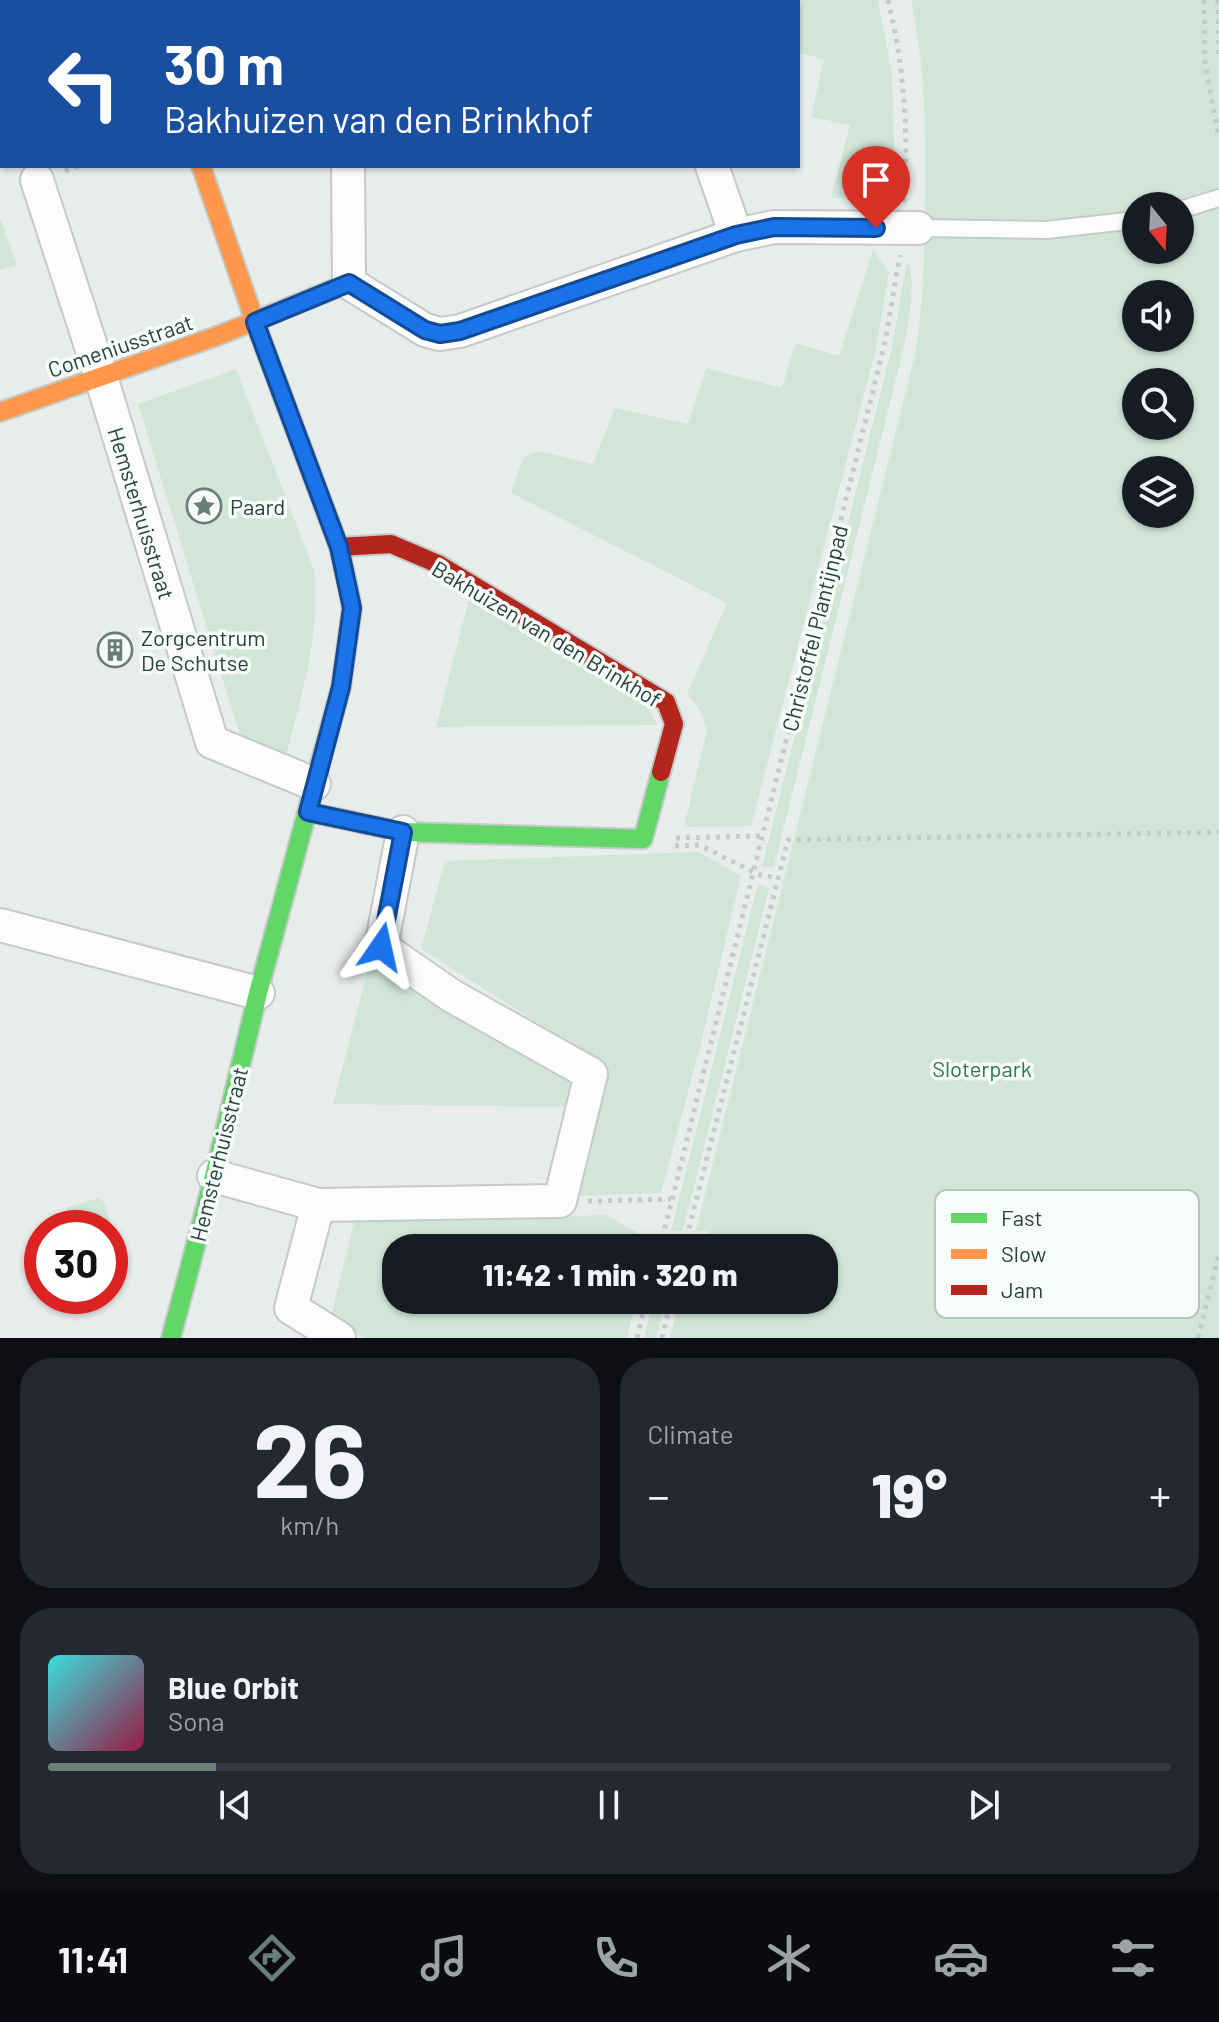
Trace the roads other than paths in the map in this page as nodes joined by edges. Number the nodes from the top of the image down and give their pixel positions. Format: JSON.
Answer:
{"nodes":[{"id":1,"x":202,"y":168,"type":"edge"},
{"id":2,"x":348,"y":168,"type":"edge"},
{"id":3,"x":713,"y":168,"type":"edge"},
{"id":4,"x":37,"y":180,"type":"dead end"},
{"id":5,"x":1219,"y":198,"type":"edge"},
{"id":6,"x":1194,"y":206,"type":"edge"},
{"id":7,"x":1122,"y":222,"type":"edge"},
{"id":8,"x":910,"y":228,"type":"joint"},
{"id":9,"x":736,"y":235,"type":"junction"},
{"id":10,"x":349,"y":283,"type":"junction"},
{"id":11,"x":255,"y":322,"type":"junction"},
{"id":12,"x":101,"y":377,"type":"junction"},
{"id":13,"x":0,"y":412,"type":"edge"},
{"id":14,"x":339,"y":547,"type":"junction"},
{"id":15,"x":311,"y":798,"type":"junction"},
{"id":16,"x":403,"y":832,"type":"junction"},
{"id":17,"x":0,"y":925,"type":"edge"},
{"id":18,"x":258,"y":993,"type":"junction"},
{"id":19,"x":214,"y":1176,"type":"junction"},
{"id":20,"x":318,"y":1205,"type":"junction"},
{"id":21,"x":171,"y":1338,"type":"edge"},
{"id":22,"x":339,"y":1338,"type":"edge"}],
"edges":[{"from":1,"to":11,"type":"street","name":"Hemsterhuisstraat"},
{"from":2,"to":10,"type":"street"},
{"from":3,"to":9,"type":"street"},
{"from":4,"to":12,"type":"street","name":"Hemsterhuisstraat"},
{"from":5,"to":6,"type":"lane"},
{"from":7,"to":8,"type":"lane"},
{"from":8,"to":9,"type":"street"},
{"from":9,"to":10,"type":"street"},
{"from":10,"to":11,"type":"street","name":"Comeniusstraat"},
{"from":11,"to":12,"type":"street","name":"Comeniusstraat"},
{"from":11,"to":14,"type":"street","name":"Hemsterhuisstraat"},
{"from":12,"to":13,"type":"street","name":"Comeniusstraat"},
{"from":12,"to":15,"type":"street","name":"Hemsterhuisstraat"},
{"from":14,"to":15,"type":"street","name":"Hemsterhuisstraat"},
{"from":14,"to":16,"type":"street","name":"Bakhuizen van den Brinkhof"},
{"from":15,"to":16,"type":"street"},
{"from":15,"to":18,"type":"street","name":"Hemsterhuisstraat"},
{"from":16,"to":20,"type":"street"},
{"from":17,"to":18,"type":"street"},
{"from":18,"to":19,"type":"street","name":"Hemsterhuisstraat"},
{"from":19,"to":20,"type":"street"},
{"from":19,"to":21,"type":"street","name":"Hemsterhuisstraat"},
{"from":20,"to":22,"type":"street"}]}
